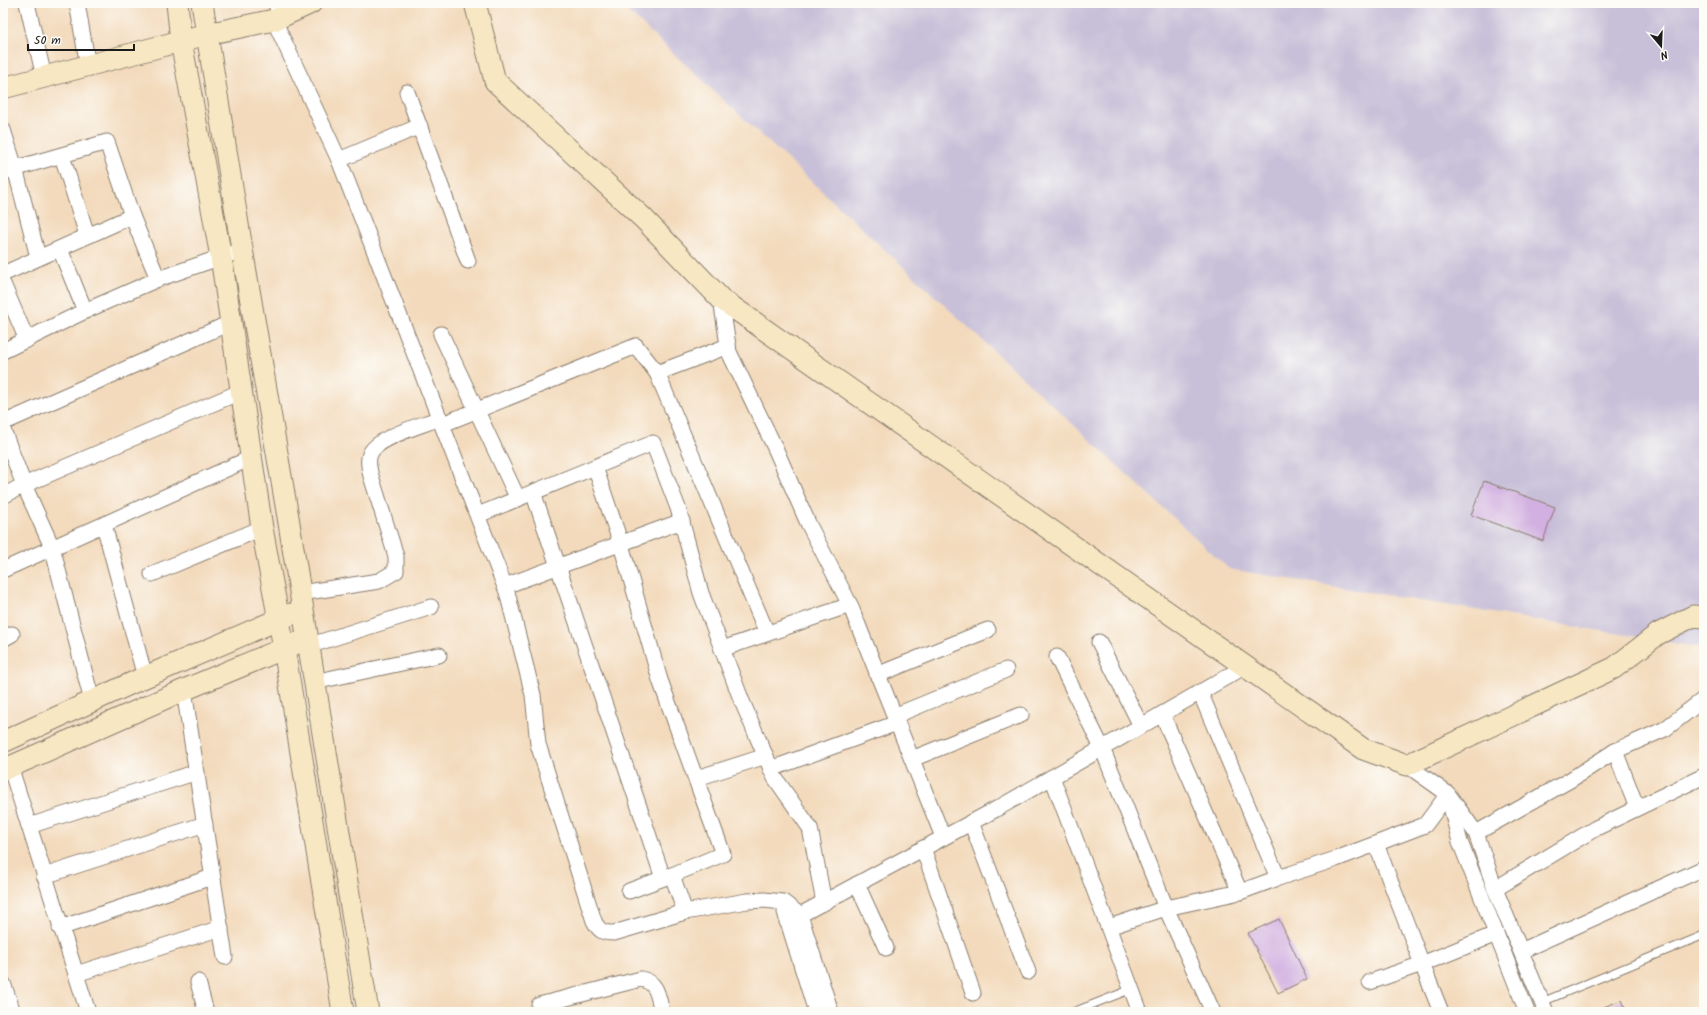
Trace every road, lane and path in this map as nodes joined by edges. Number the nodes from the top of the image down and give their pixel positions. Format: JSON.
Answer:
{"nodes":[{"id":1,"x":26,"y":3,"type":"edge"},
{"id":2,"x":77,"y":3,"type":"edge"},
{"id":3,"x":177,"y":3,"type":"edge"},
{"id":4,"x":202,"y":3,"type":"edge"},
{"id":5,"x":311,"y":3,"type":"edge"},
{"id":6,"x":475,"y":3,"type":"edge"},
{"id":7,"x":276,"y":14,"type":"edge"},
{"id":8,"x":207,"y":34,"type":"junction"},
{"id":9,"x":181,"y":41,"type":"junction"},
{"id":10,"x":88,"y":66,"type":"junction"},
{"id":11,"x":44,"y":77,"type":"junction"},
{"id":12,"x":3,"y":88,"type":"edge"},
{"id":13,"x":407,"y":92,"type":"dead end"},
{"id":14,"x":420,"y":126,"type":"junction"},
{"id":15,"x":3,"y":130,"type":"edge"},
{"id":16,"x":62,"y":156,"type":"junction"},
{"id":17,"x":339,"y":160,"type":"junction"},
{"id":18,"x":9,"y":170,"type":"edge"},
{"id":19,"x":132,"y":216,"type":"junction"},
{"id":20,"x":87,"y":235,"type":"junction"},
{"id":21,"x":60,"y":249,"type":"junction"},
{"id":22,"x":242,"y":249,"type":"junction"},
{"id":23,"x":38,"y":257,"type":"junction"},
{"id":24,"x":222,"y":257,"type":"junction"},
{"id":25,"x":468,"y":261,"type":"dead end"},
{"id":26,"x":3,"y":274,"type":"edge"},
{"id":27,"x":158,"y":280,"type":"junction"},
{"id":28,"x":3,"y":284,"type":"edge"},
{"id":29,"x":721,"y":299,"type":"junction"},
{"id":30,"x":85,"y":312,"type":"junction"},
{"id":31,"x":232,"y":322,"type":"junction"},
{"id":32,"x":441,"y":334,"type":"dead end"},
{"id":33,"x":27,"y":340,"type":"junction"},
{"id":34,"x":728,"y":346,"type":"junction"},
{"id":35,"x":3,"y":350,"type":"edge"},
{"id":36,"x":658,"y":373,"type":"junction"},
{"id":37,"x":242,"y":391,"type":"junction"},
{"id":38,"x":477,"y":410,"type":"junction"},
{"id":39,"x":441,"y":421,"type":"junction"},
{"id":40,"x":3,"y":429,"type":"edge"},
{"id":41,"x":253,"y":457,"type":"junction"},
{"id":42,"x":595,"y":467,"type":"junction"},
{"id":43,"x":24,"y":485,"type":"junction"},
{"id":44,"x":533,"y":492,"type":"junction"},
{"id":45,"x":3,"y":496,"type":"edge"},
{"id":46,"x":518,"y":499,"type":"junction"},
{"id":47,"x":478,"y":515,"type":"junction"},
{"id":48,"x":682,"y":522,"type":"junction"},
{"id":49,"x":104,"y":525,"type":"junction"},
{"id":50,"x":262,"y":528,"type":"junction"},
{"id":51,"x":621,"y":545,"type":"junction"},
{"id":52,"x":52,"y":547,"type":"junction"},
{"id":53,"x":557,"y":566,"type":"junction"},
{"id":54,"x":3,"y":570,"type":"edge"},
{"id":55,"x":152,"y":574,"type":"dead end"},
{"id":56,"x":505,"y":586,"type":"junction"},
{"id":57,"x":302,"y":601,"type":"junction"},
{"id":58,"x":850,"y":605,"type":"junction"},
{"id":59,"x":431,"y":607,"type":"dead end"},
{"id":60,"x":1704,"y":617,"type":"edge"},
{"id":61,"x":279,"y":620,"type":"junction"},
{"id":62,"x":988,"y":630,"type":"dead end"},
{"id":63,"x":767,"y":633,"type":"junction"},
{"id":64,"x":308,"y":642,"type":"junction"},
{"id":65,"x":1099,"y":642,"type":"dead end"},
{"id":66,"x":284,"y":648,"type":"junction"},
{"id":67,"x":722,"y":649,"type":"junction"},
{"id":68,"x":439,"y":655,"type":"dead end"},
{"id":69,"x":1057,"y":657,"type":"dead end"},
{"id":70,"x":1244,"y":667,"type":"junction"},
{"id":71,"x":1006,"y":670,"type":"dead end"},
{"id":72,"x":877,"y":675,"type":"junction"},
{"id":73,"x":145,"y":677,"type":"junction"},
{"id":74,"x":314,"y":682,"type":"junction"},
{"id":75,"x":184,"y":690,"type":"junction"},
{"id":76,"x":1200,"y":692,"type":"junction"},
{"id":77,"x":1704,"y":699,"type":"edge"},
{"id":78,"x":92,"y":701,"type":"junction"},
{"id":79,"x":1162,"y":714,"type":"junction"},
{"id":80,"x":1021,"y":715,"type":"dead end"},
{"id":81,"x":895,"y":719,"type":"junction"},
{"id":82,"x":1141,"y":726,"type":"junction"},
{"id":83,"x":3,"y":742,"type":"edge"},
{"id":84,"x":1102,"y":748,"type":"junction"},
{"id":85,"x":1615,"y":751,"type":"junction"},
{"id":86,"x":912,"y":759,"type":"junction"},
{"id":87,"x":768,"y":762,"type":"junction"},
{"id":88,"x":1407,"y":765,"type":"junction"},
{"id":89,"x":6,"y":768,"type":"edge"},
{"id":90,"x":198,"y":772,"type":"junction"},
{"id":91,"x":1704,"y":776,"type":"edge"},
{"id":92,"x":1052,"y":777,"type":"junction"},
{"id":93,"x":697,"y":778,"type":"junction"},
{"id":94,"x":1448,"y":794,"type":"junction"},
{"id":95,"x":1637,"y":808,"type":"junction"},
{"id":96,"x":971,"y":822,"type":"junction"},
{"id":97,"x":205,"y":824,"type":"junction"},
{"id":98,"x":29,"y":826,"type":"junction"},
{"id":99,"x":1476,"y":833,"type":"junction"},
{"id":100,"x":943,"y":837,"type":"junction"},
{"id":101,"x":1376,"y":844,"type":"junction"},
{"id":102,"x":923,"y":848,"type":"junction"},
{"id":103,"x":1704,"y":868,"type":"edge"},
{"id":104,"x":44,"y":876,"type":"junction"},
{"id":105,"x":668,"y":876,"type":"junction"},
{"id":106,"x":212,"y":877,"type":"junction"},
{"id":107,"x":1278,"y":878,"type":"junction"},
{"id":108,"x":857,"y":884,"type":"junction"},
{"id":109,"x":1495,"y":889,"type":"junction"},
{"id":110,"x":629,"y":891,"type":"dead end"},
{"id":111,"x":1240,"y":892,"type":"junction"},
{"id":112,"x":824,"y":903,"type":"junction"},
{"id":113,"x":1166,"y":908,"type":"junction"},
{"id":114,"x":685,"y":912,"type":"junction"},
{"id":115,"x":793,"y":918,"type":"junction"},
{"id":116,"x":1109,"y":927,"type":"junction"},
{"id":117,"x":60,"y":928,"type":"junction"},
{"id":118,"x":221,"y":928,"type":"junction"},
{"id":119,"x":1496,"y":934,"type":"junction"},
{"id":120,"x":1704,"y":935,"type":"edge"},
{"id":121,"x":886,"y":948,"type":"dead end"},
{"id":122,"x":1521,"y":951,"type":"junction"},
{"id":123,"x":225,"y":957,"type":"dead end"},
{"id":124,"x":1422,"y":964,"type":"junction"},
{"id":125,"x":1028,"y":972,"type":"dead end"},
{"id":126,"x":76,"y":974,"type":"junction"},
{"id":127,"x":198,"y":982,"type":"dead end"},
{"id":128,"x":1370,"y":982,"type":"dead end"},
{"id":129,"x":3,"y":983,"type":"edge"},
{"id":130,"x":1132,"y":989,"type":"junction"},
{"id":131,"x":973,"y":993,"type":"dead end"},
{"id":132,"x":539,"y":1005,"type":"dead end"},
{"id":133,"x":1544,"y":1007,"type":"edge"},
{"id":134,"x":13,"y":1012,"type":"edge"},
{"id":135,"x":88,"y":1012,"type":"edge"},
{"id":136,"x":206,"y":1012,"type":"edge"},
{"id":137,"x":343,"y":1012,"type":"edge"},
{"id":138,"x":368,"y":1012,"type":"edge"},
{"id":139,"x":662,"y":1012,"type":"edge"},
{"id":140,"x":816,"y":1012,"type":"edge"},
{"id":141,"x":831,"y":1012,"type":"edge"},
{"id":142,"x":1073,"y":1012,"type":"edge"},
{"id":143,"x":1140,"y":1012,"type":"edge"},
{"id":144,"x":1212,"y":1012,"type":"edge"},
{"id":145,"x":1440,"y":1012,"type":"edge"},
{"id":146,"x":1528,"y":1012,"type":"edge"}],
"edges":[{"from":1,"to":11,"type":"street"},
{"from":2,"to":10,"type":"street"},
{"from":3,"to":9,"type":"street"},
{"from":4,"to":8,"type":"street"},
{"from":5,"to":7,"type":"street"},
{"from":6,"to":29,"type":"street"},
{"from":7,"to":8,"type":"street"},
{"from":7,"to":17,"type":"street"},
{"from":8,"to":9,"type":"street"},
{"from":8,"to":22,"type":"street"},
{"from":9,"to":10,"type":"street"},
{"from":9,"to":24,"type":"street"},
{"from":10,"to":11,"type":"street"},
{"from":11,"to":12,"type":"street"},
{"from":13,"to":14,"type":"street"},
{"from":14,"to":17,"type":"street"},
{"from":14,"to":25,"type":"street"},
{"from":15,"to":18,"type":"street"},
{"from":16,"to":18,"type":"street"},
{"from":16,"to":19,"type":"street"},
{"from":16,"to":20,"type":"street"},
{"from":17,"to":39,"type":"street"},
{"from":18,"to":23,"type":"street"},
{"from":19,"to":20,"type":"street"},
{"from":19,"to":27,"type":"street"},
{"from":20,"to":21,"type":"street"},
{"from":21,"to":23,"type":"street"},
{"from":21,"to":30,"type":"street"},
{"from":22,"to":24,"type":"street"},
{"from":22,"to":57,"type":"street"},
{"from":23,"to":26,"type":"street"},
{"from":24,"to":27,"type":"street"},
{"from":24,"to":31,"type":"street"},
{"from":27,"to":30,"type":"street"},
{"from":28,"to":33,"type":"street"},
{"from":29,"to":34,"type":"street"},
{"from":29,"to":70,"type":"street"},
{"from":30,"to":33,"type":"street"},
{"from":31,"to":37,"type":"street"},
{"from":31,"to":40,"type":"street"},
{"from":32,"to":38,"type":"street"},
{"from":33,"to":35,"type":"street"},
{"from":34,"to":36,"type":"street"},
{"from":34,"to":58,"type":"street"},
{"from":36,"to":38,"type":"street"},
{"from":36,"to":63,"type":"street"},
{"from":37,"to":41,"type":"street"},
{"from":37,"to":43,"type":"street"},
{"from":38,"to":39,"type":"street"},
{"from":38,"to":46,"type":"street"},
{"from":39,"to":47,"type":"street"},
{"from":39,"to":57,"type":"street"},
{"from":40,"to":43,"type":"street"},
{"from":41,"to":49,"type":"street"},
{"from":41,"to":50,"type":"street"},
{"from":42,"to":44,"type":"street"},
{"from":42,"to":48,"type":"street"},
{"from":42,"to":51,"type":"street"},
{"from":43,"to":45,"type":"street"},
{"from":43,"to":52,"type":"street"},
{"from":44,"to":46,"type":"street"},
{"from":44,"to":53,"type":"street"},
{"from":46,"to":47,"type":"street"},
{"from":47,"to":56,"type":"street"},
{"from":48,"to":51,"type":"street"},
{"from":48,"to":67,"type":"street"},
{"from":49,"to":52,"type":"street"},
{"from":49,"to":73,"type":"street"},
{"from":50,"to":55,"type":"street"},
{"from":50,"to":61,"type":"street"},
{"from":51,"to":53,"type":"street"},
{"from":51,"to":93,"type":"street"},
{"from":52,"to":54,"type":"street"},
{"from":52,"to":78,"type":"street"},
{"from":53,"to":56,"type":"street"},
{"from":53,"to":105,"type":"street"},
{"from":56,"to":114,"type":"street"},
{"from":57,"to":61,"type":"street"},
{"from":57,"to":64,"type":"street"},
{"from":58,"to":63,"type":"street"},
{"from":58,"to":72,"type":"street"},
{"from":59,"to":64,"type":"street"},
{"from":60,"to":88,"type":"street"},
{"from":61,"to":66,"type":"street"},
{"from":61,"to":73,"type":"street"},
{"from":62,"to":72,"type":"street"},
{"from":63,"to":67,"type":"street"},
{"from":64,"to":66,"type":"street"},
{"from":64,"to":74,"type":"street"},
{"from":65,"to":82,"type":"street"},
{"from":66,"to":75,"type":"street"},
{"from":66,"to":137,"type":"street"},
{"from":67,"to":87,"type":"street"},
{"from":68,"to":74,"type":"street"},
{"from":69,"to":84,"type":"street"},
{"from":70,"to":76,"type":"street"},
{"from":70,"to":88,"type":"street"},
{"from":71,"to":81,"type":"street"},
{"from":72,"to":81,"type":"street"},
{"from":73,"to":78,"type":"street"},
{"from":74,"to":138,"type":"street"},
{"from":75,"to":89,"type":"street"},
{"from":75,"to":90,"type":"street"},
{"from":76,"to":79,"type":"street"},
{"from":76,"to":107,"type":"street"},
{"from":77,"to":85,"type":"street"},
{"from":78,"to":83,"type":"street"},
{"from":79,"to":82,"type":"street"},
{"from":79,"to":111,"type":"street"},
{"from":80,"to":86,"type":"street"},
{"from":81,"to":86,"type":"street"},
{"from":81,"to":87,"type":"street"},
{"from":82,"to":84,"type":"street"},
{"from":84,"to":92,"type":"street"},
{"from":84,"to":113,"type":"street"},
{"from":85,"to":95,"type":"street"},
{"from":85,"to":99,"type":"street"},
{"from":86,"to":100,"type":"street"},
{"from":87,"to":93,"type":"street"},
{"from":87,"to":112,"type":"street"},
{"from":88,"to":94,"type":"street"},
{"from":89,"to":98,"type":"street"},
{"from":90,"to":97,"type":"street"},
{"from":90,"to":98,"type":"street"},
{"from":91,"to":95,"type":"street"},
{"from":92,"to":96,"type":"street"},
{"from":92,"to":116,"type":"street"},
{"from":93,"to":105,"type":"street"},
{"from":94,"to":99,"type":"street"},
{"from":94,"to":101,"type":"street"},
{"from":94,"to":119,"type":"street"},
{"from":95,"to":109,"type":"street"},
{"from":96,"to":100,"type":"street"},
{"from":96,"to":125,"type":"street"},
{"from":97,"to":104,"type":"street"},
{"from":97,"to":106,"type":"street"},
{"from":98,"to":104,"type":"street"},
{"from":99,"to":109,"type":"street"},
{"from":100,"to":102,"type":"street"},
{"from":101,"to":107,"type":"street"},
{"from":101,"to":124,"type":"street"},
{"from":102,"to":108,"type":"street"},
{"from":102,"to":131,"type":"street"},
{"from":103,"to":122,"type":"street"},
{"from":104,"to":117,"type":"street"},
{"from":105,"to":110,"type":"street"},
{"from":105,"to":114,"type":"street"},
{"from":106,"to":117,"type":"street"},
{"from":106,"to":118,"type":"street"},
{"from":107,"to":111,"type":"street"},
{"from":108,"to":112,"type":"street"},
{"from":108,"to":121,"type":"street"},
{"from":109,"to":122,"type":"street"},
{"from":111,"to":113,"type":"street"},
{"from":112,"to":115,"type":"street"},
{"from":113,"to":116,"type":"street"},
{"from":113,"to":144,"type":"street"},
{"from":114,"to":115,"type":"street"},
{"from":115,"to":140,"type":"street"},
{"from":115,"to":141,"type":"street"},
{"from":116,"to":130,"type":"street"},
{"from":117,"to":126,"type":"street"},
{"from":118,"to":123,"type":"street"},
{"from":118,"to":126,"type":"street"},
{"from":119,"to":124,"type":"street"},
{"from":119,"to":146,"type":"street"},
{"from":120,"to":133,"type":"lane"},
{"from":122,"to":133,"type":"street"},
{"from":124,"to":128,"type":"street"},
{"from":124,"to":145,"type":"street"},
{"from":126,"to":135,"type":"street"},
{"from":127,"to":136,"type":"street"},
{"from":129,"to":134,"type":"street"},
{"from":130,"to":142,"type":"lane"},
{"from":130,"to":143,"type":"street"},
{"from":132,"to":139,"type":"street"}]}
